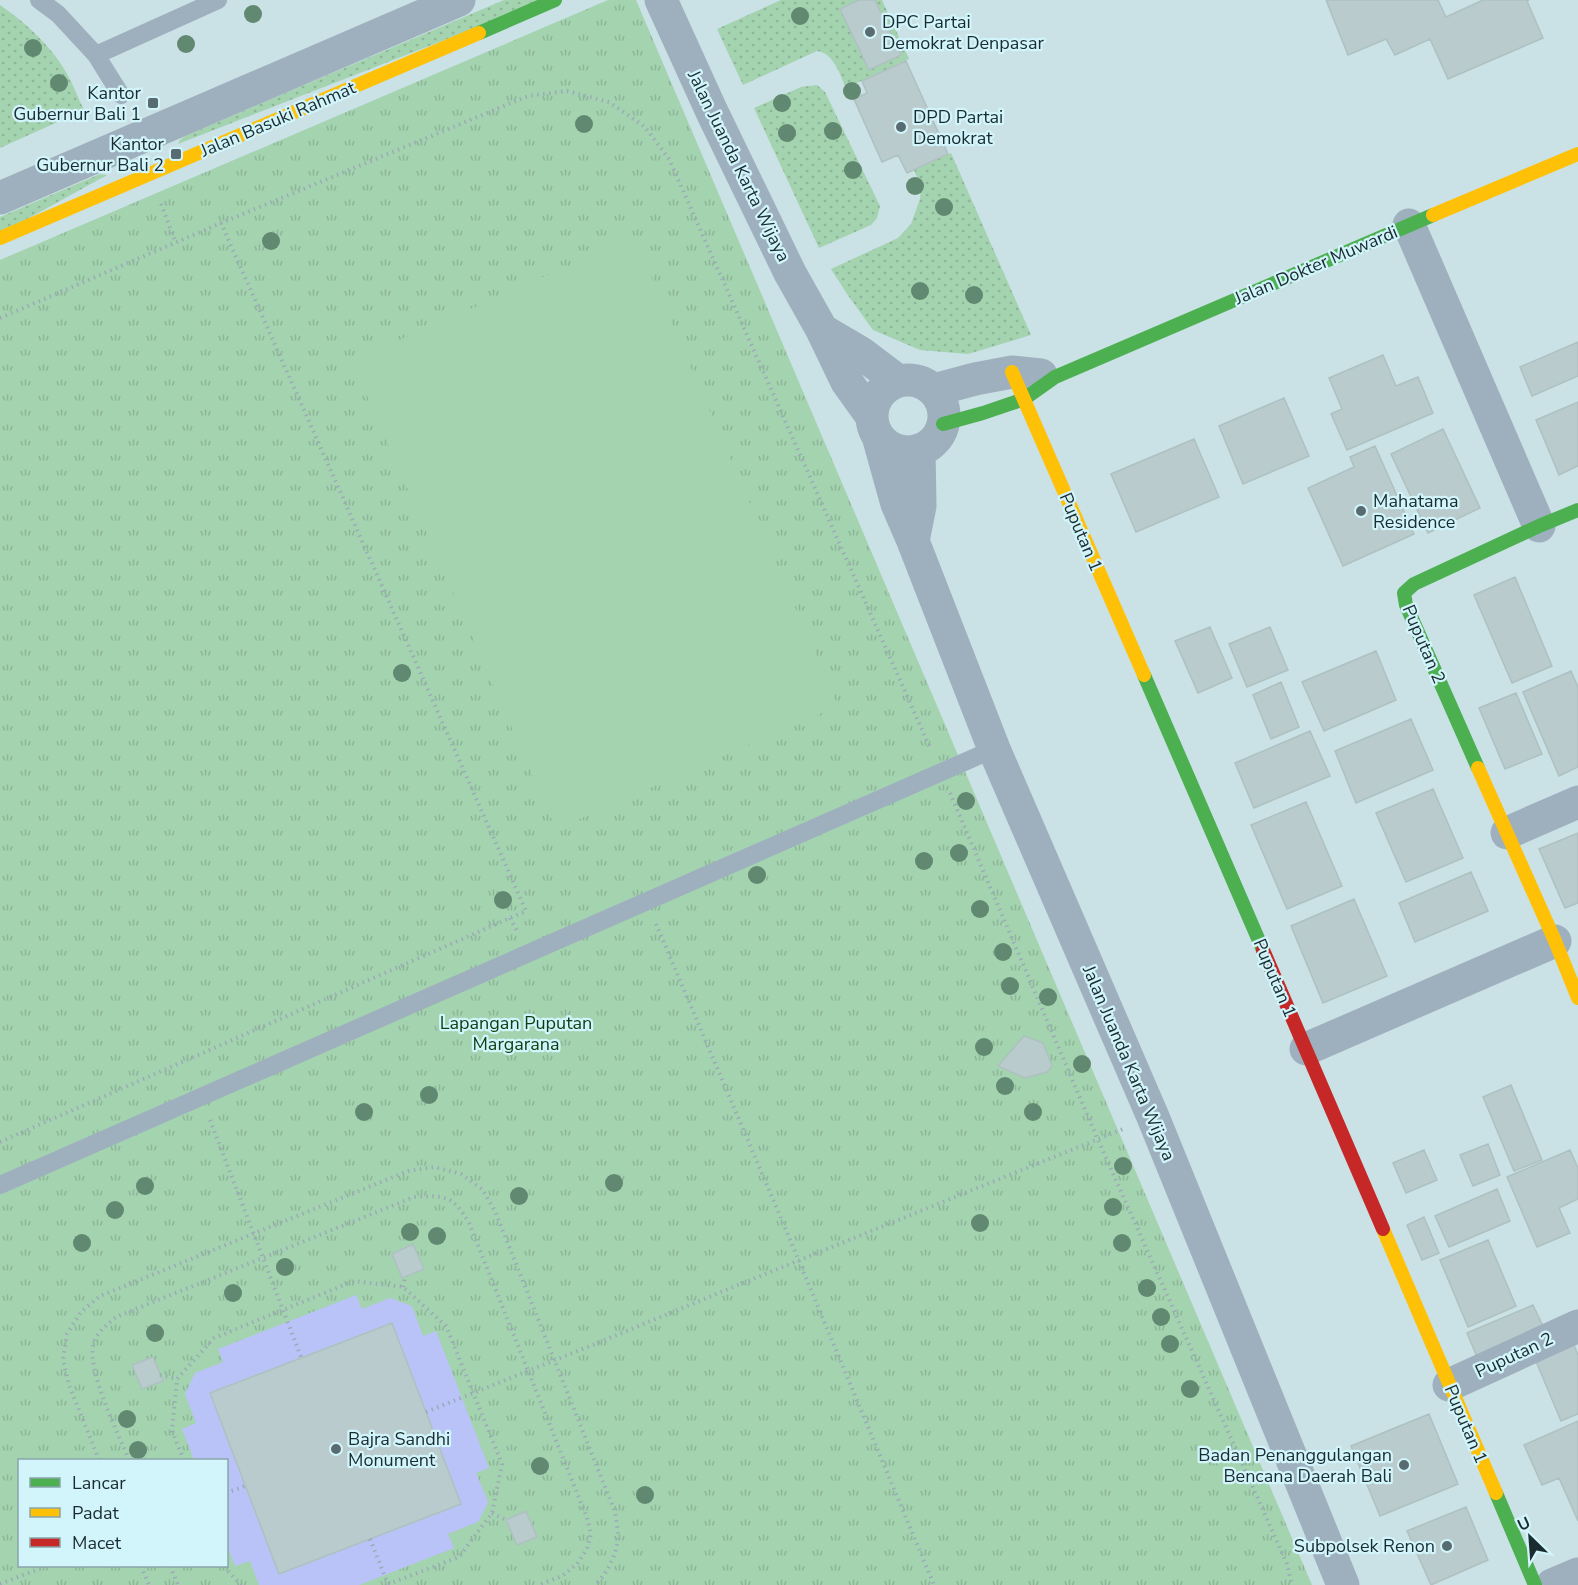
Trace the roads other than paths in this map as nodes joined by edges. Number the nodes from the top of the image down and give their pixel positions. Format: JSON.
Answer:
{"nodes":[{"id":1,"x":39,"y":0,"type":"edge"},
{"id":2,"x":218,"y":0,"type":"edge"},
{"id":3,"x":459,"y":0,"type":"edge"},
{"id":4,"x":555,"y":0,"type":"edge"},
{"id":5,"x":661,"y":0,"type":"edge"},
{"id":6,"x":188,"y":6,"type":"edge"},
{"id":7,"x":96,"y":55,"type":"junction"},
{"id":8,"x":120,"y":95,"type":"dead end"},
{"id":9,"x":1578,"y":154,"type":"edge"},
{"id":10,"x":0,"y":198,"type":"edge"},
{"id":11,"x":1409,"y":225,"type":"junction"},
{"id":12,"x":0,"y":238,"type":"edge"},
{"id":13,"x":822,"y":330,"type":"junction"},
{"id":14,"x":1055,"y":377,"type":"joint"},
{"id":15,"x":898,"y":381,"type":"junction"},
{"id":16,"x":1018,"y":386,"type":"junction"},
{"id":17,"x":934,"y":390,"type":"junction"},
{"id":18,"x":943,"y":424,"type":"junction"},
{"id":19,"x":875,"y":426,"type":"junction"},
{"id":20,"x":919,"y":450,"type":"junction"},
{"id":21,"x":1578,"y":510,"type":"edge"},
{"id":22,"x":1539,"y":526,"type":"junction"},
{"id":23,"x":913,"y":541,"type":"junction"},
{"id":24,"x":994,"y":749,"type":"junction"},
{"id":25,"x":1578,"y":802,"type":"edge"},
{"id":26,"x":1507,"y":833,"type":"junction"},
{"id":27,"x":1555,"y":941,"type":"junction"},
{"id":28,"x":1578,"y":998,"type":"edge"},
{"id":29,"x":1306,"y":1049,"type":"junction"},
{"id":30,"x":0,"y":1185,"type":"edge"},
{"id":31,"x":1578,"y":1326,"type":"edge"},
{"id":32,"x":1449,"y":1385,"type":"junction"},
{"id":33,"x":1578,"y":1574,"type":"edge"},
{"id":34,"x":1343,"y":1585,"type":"edge"},
{"id":35,"x":1534,"y":1585,"type":"edge"},
{"id":36,"x":1552,"y":1585,"type":"edge"}],
"edges":[{"from":1,"to":7,"type":"lane"},
{"from":2,"to":6,"type":"lane"},
{"from":3,"to":10,"type":"street","name":"Jalan Basuki Rahmat"},
{"from":4,"to":12,"type":"street","name":"Jalan Basuki Rahmat"},
{"from":5,"to":13,"type":"street","name":"Jalan Juanda Karta Wijaya"},
{"from":6,"to":7,"type":"lane"},
{"from":7,"to":8,"type":"lane"},
{"from":9,"to":11,"type":"street","name":"Jalan Dokter Muwardi"},
{"from":11,"to":14,"type":"street","name":"Jalan Dokter Muwardi"},
{"from":11,"to":22,"type":"street"},
{"from":13,"to":15,"type":"street"},
{"from":13,"to":19,"type":"street","name":"Jalan Juanda Karta Wijaya"},
{"from":14,"to":16,"type":"street","name":"Jalan Dokter Muwardi"},
{"from":15,"to":17,"type":"street"},
{"from":15,"to":19,"type":"street"},
{"from":16,"to":17,"type":"street","name":"Jalan Dokter Muwardi"},
{"from":16,"to":18,"type":"street","name":"Jalan Dokter Muwardi"},
{"from":16,"to":29,"type":"street","name":"Puputan 1"},
{"from":17,"to":18,"type":"street"},
{"from":18,"to":20,"type":"street"},
{"from":19,"to":20,"type":"street"},
{"from":19,"to":23,"type":"street","name":"Jalan Juanda Karta Wijaya"},
{"from":20,"to":23,"type":"street"},
{"from":21,"to":22,"type":"street","name":"Puputan 2"},
{"from":22,"to":26,"type":"street","name":"Puputan 2"},
{"from":23,"to":24,"type":"street","name":"Jalan Juanda Karta Wijaya"},
{"from":24,"to":30,"type":"lane"},
{"from":24,"to":34,"type":"street","name":"Jalan Juanda Karta Wijaya"},
{"from":25,"to":26,"type":"street"},
{"from":26,"to":27,"type":"street","name":"Puputan 2"},
{"from":27,"to":28,"type":"street","name":"Puputan 2"},
{"from":27,"to":29,"type":"street"},
{"from":29,"to":32,"type":"street","name":"Puputan 1"},
{"from":31,"to":32,"type":"street","name":"Puputan 2"},
{"from":32,"to":35,"type":"street","name":"Puputan 1"},
{"from":33,"to":36,"type":"street"}]}
